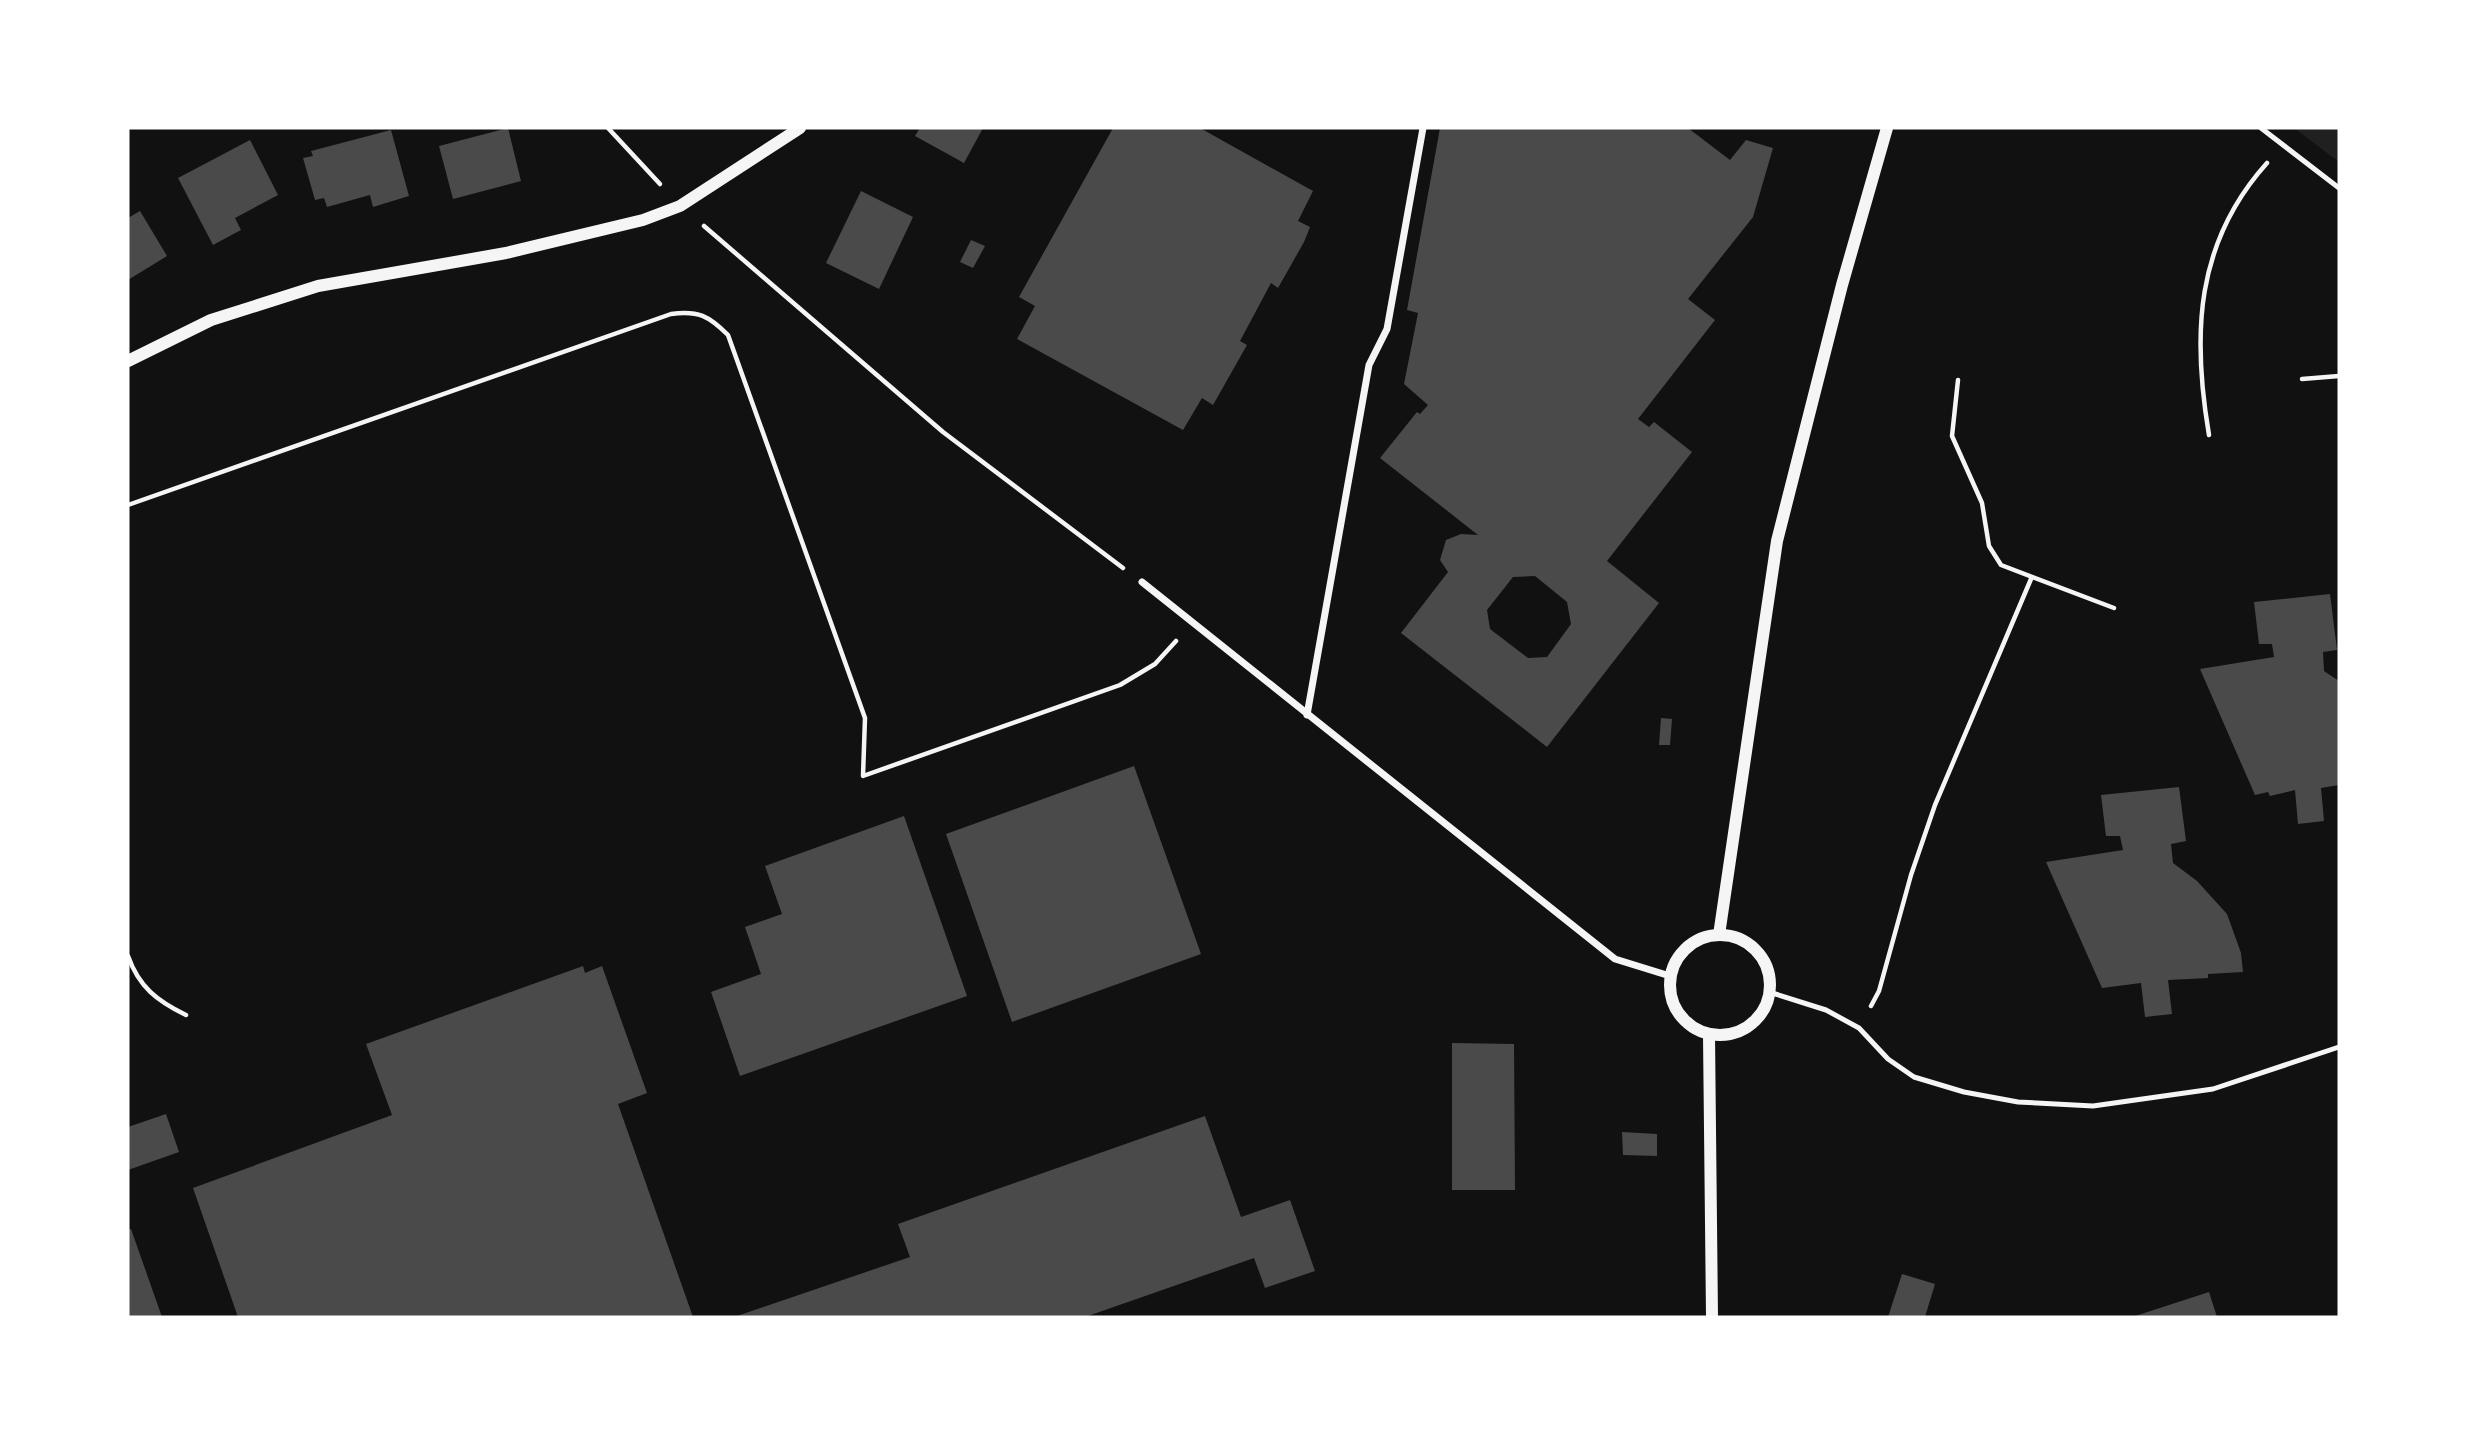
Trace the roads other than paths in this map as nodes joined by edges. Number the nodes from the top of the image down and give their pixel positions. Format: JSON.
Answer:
{"nodes":[{"id":1,"x":800,"y":128,"type":"edge"},
{"id":2,"x":1423,"y":128,"type":"edge"},
{"id":3,"x":1887,"y":128,"type":"edge"},
{"id":4,"x":2261,"y":128,"type":"edge"},
{"id":5,"x":2339,"y":188,"type":"edge"},
{"id":6,"x":128,"y":361,"type":"edge"},
{"id":7,"x":1142,"y":582,"type":"road end"},
{"id":8,"x":1307,"y":715,"type":"junction"},
{"id":9,"x":1719,"y":935,"type":"junction"},
{"id":10,"x":1670,"y":976,"type":"junction"},
{"id":11,"x":1769,"y":992,"type":"junction"},
{"id":12,"x":1709,"y":1035,"type":"junction"},
{"id":13,"x":2339,"y":1047,"type":"edge"},
{"id":14,"x":1712,"y":1317,"type":"edge"}],
"edges":[{"from":1,"to":6,"type":"street"},
{"from":2,"to":8,"type":"street"},
{"from":3,"to":9,"type":"street"},
{"from":4,"to":5,"type":"lane"},
{"from":7,"to":8,"type":"street"},
{"from":8,"to":10,"type":"street"},
{"from":9,"to":10,"type":"street"},
{"from":9,"to":11,"type":"street"},
{"from":10,"to":12,"type":"street"},
{"from":11,"to":12,"type":"street"},
{"from":11,"to":13,"type":"lane"},
{"from":12,"to":14,"type":"street"}]}
